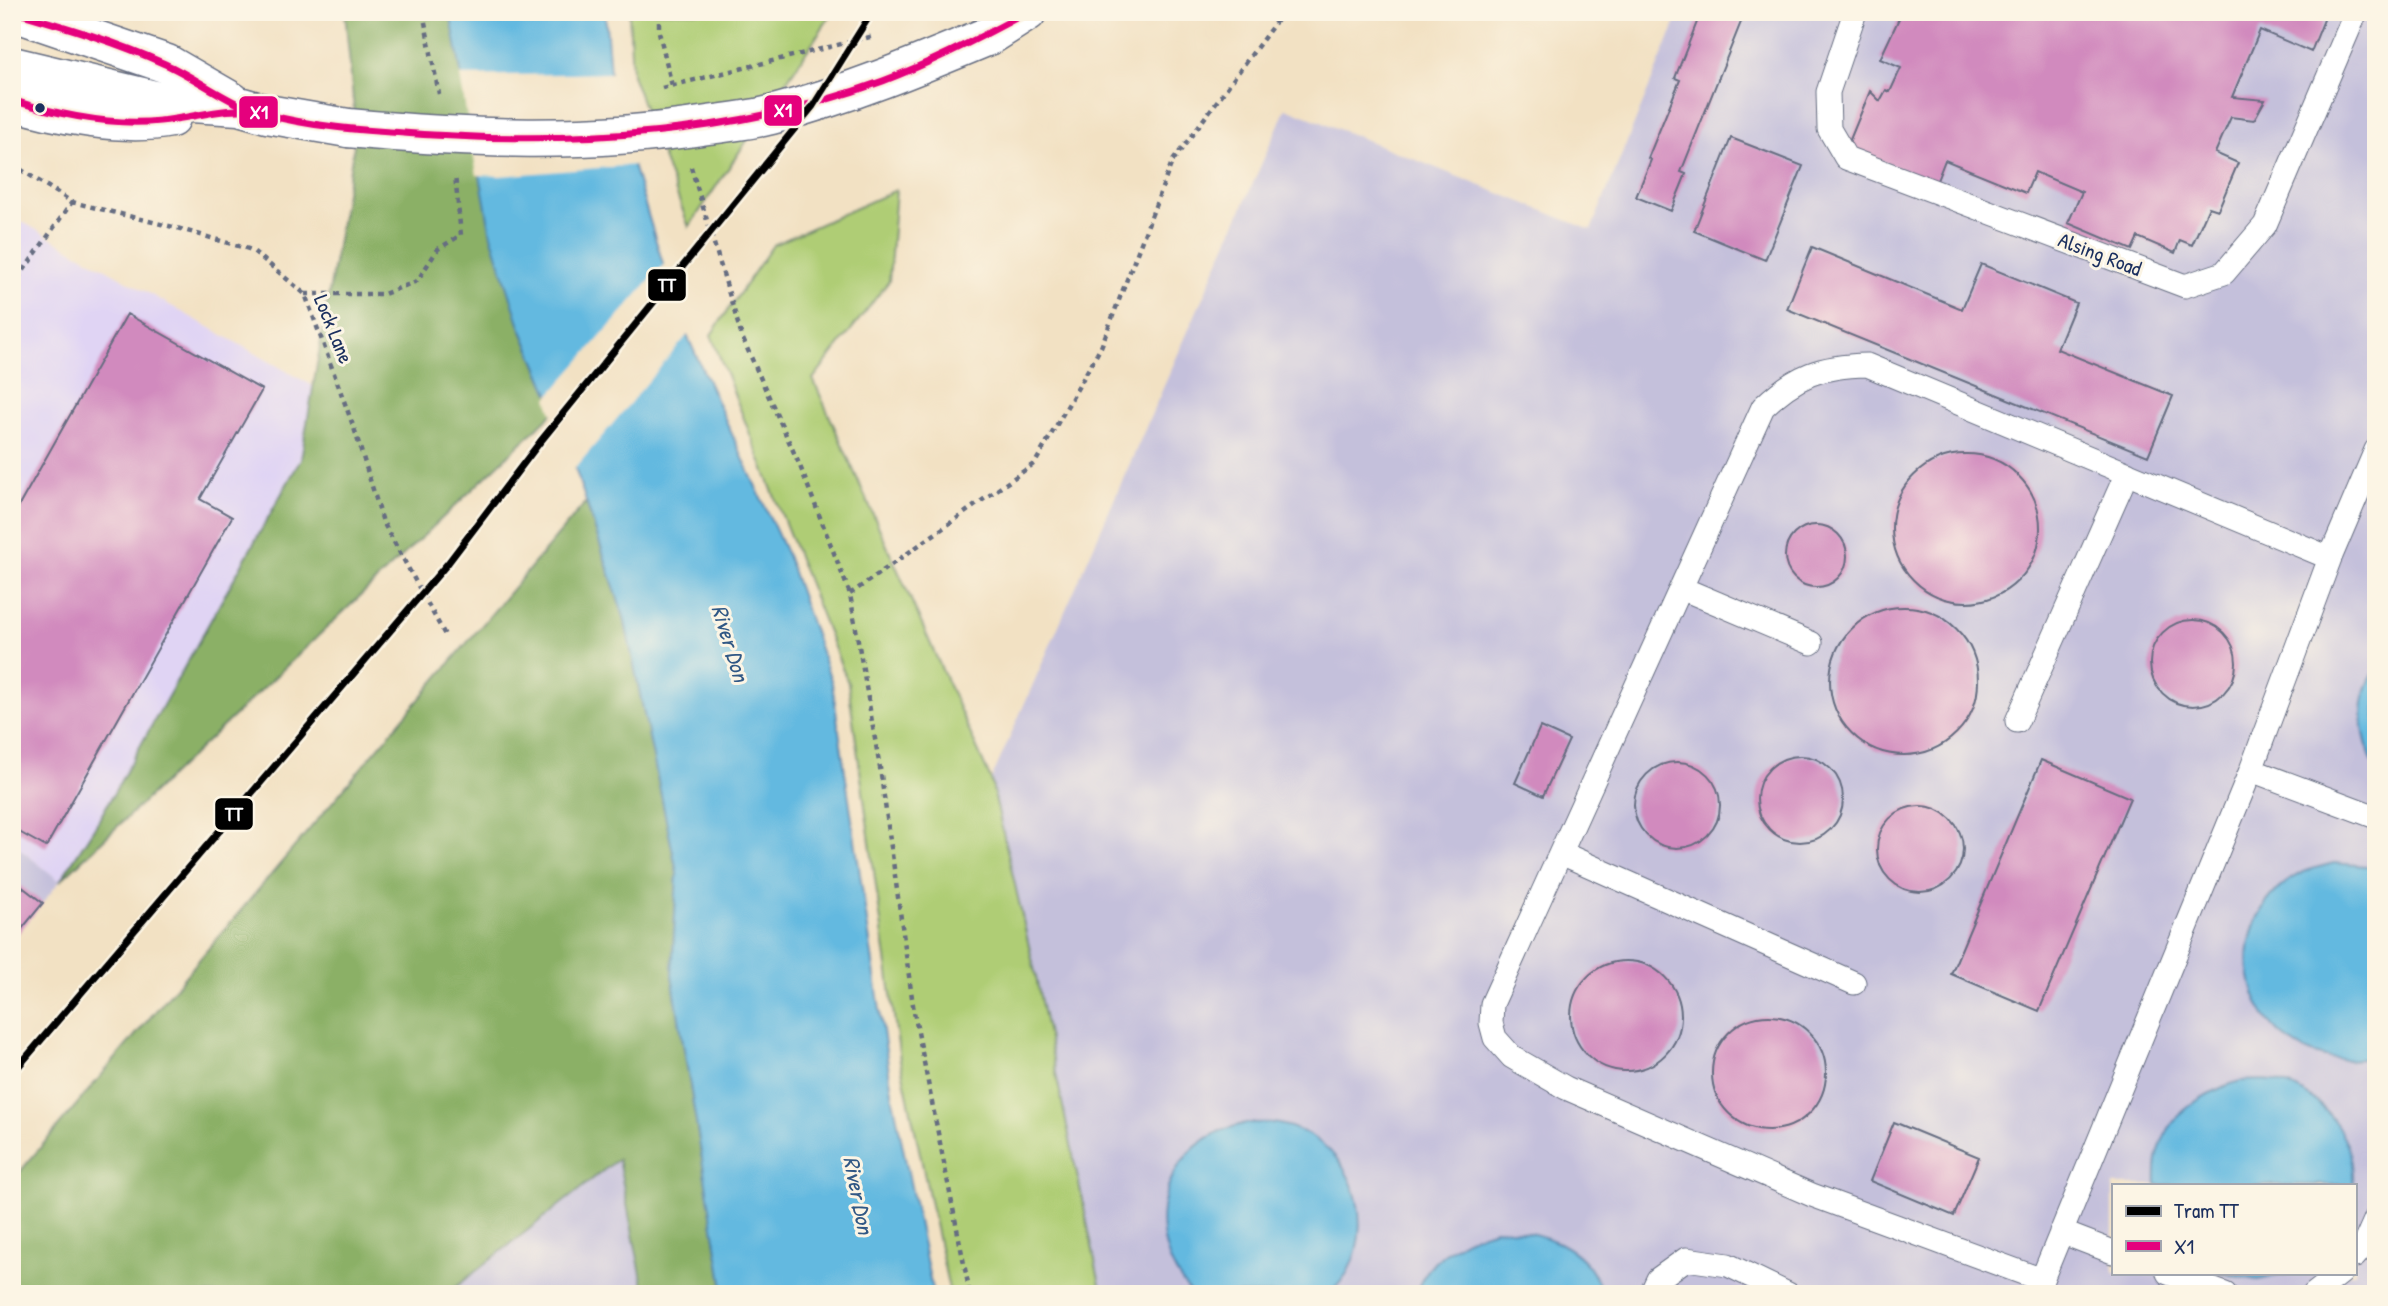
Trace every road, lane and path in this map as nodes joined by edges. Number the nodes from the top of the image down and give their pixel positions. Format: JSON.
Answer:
{"nodes":[{"id":1,"x":15,"y":12,"type":"edge"},
{"id":2,"x":423,"y":12,"type":"edge"},
{"id":3,"x":659,"y":12,"type":"edge"},
{"id":4,"x":1027,"y":12,"type":"edge"},
{"id":5,"x":1283,"y":12,"type":"edge"},
{"id":6,"x":1855,"y":12,"type":"edge"},
{"id":7,"x":2356,"y":12,"type":"edge"},
{"id":8,"x":886,"y":33,"type":"dead end"},
{"id":9,"x":12,"y":66,"type":"edge"},
{"id":10,"x":649,"y":91,"type":"dead end"},
{"id":11,"x":674,"y":95,"type":"dead end"},
{"id":12,"x":435,"y":97,"type":"dead end"},
{"id":13,"x":448,"y":98,"type":"dead end"},
{"id":14,"x":12,"y":100,"type":"edge"},
{"id":15,"x":441,"y":105,"type":"dead end"},
{"id":16,"x":239,"y":106,"type":"junction"},
{"id":17,"x":689,"y":158,"type":"dead end"},
{"id":18,"x":12,"y":164,"type":"edge"},
{"id":19,"x":454,"y":172,"type":"dead end"},
{"id":20,"x":72,"y":202,"type":"junction"},
{"id":21,"x":12,"y":287,"type":"edge"},
{"id":22,"x":305,"y":294,"type":"junction"},
{"id":23,"x":2376,"y":450,"type":"edge"},
{"id":24,"x":2127,"y":473,"type":"junction"},
{"id":25,"x":2330,"y":558,"type":"junction"},
{"id":26,"x":1681,"y":588,"type":"junction"},
{"id":27,"x":850,"y":594,"type":"junction"},
{"id":28,"x":445,"y":635,"type":"dead end"},
{"id":29,"x":1811,"y":643,"type":"dead end"},
{"id":30,"x":2017,"y":721,"type":"dead end"},
{"id":31,"x":2250,"y":770,"type":"junction"},
{"id":32,"x":2376,"y":817,"type":"edge"},
{"id":33,"x":1562,"y":853,"type":"junction"},
{"id":34,"x":1854,"y":983,"type":"dead end"},
{"id":35,"x":2376,"y":1218,"type":"edge"},
{"id":36,"x":2061,"y":1232,"type":"junction"},
{"id":37,"x":2112,"y":1252,"type":"edge"},
{"id":38,"x":2356,"y":1255,"type":"edge"},
{"id":39,"x":2171,"y":1274,"type":"edge"},
{"id":40,"x":2340,"y":1274,"type":"edge"},
{"id":41,"x":2039,"y":1287,"type":"edge"},
{"id":42,"x":970,"y":1294,"type":"edge"},
{"id":43,"x":1651,"y":1294,"type":"edge"},
{"id":44,"x":1788,"y":1294,"type":"edge"},
{"id":45,"x":2225,"y":1294,"type":"edge"},
{"id":46,"x":2314,"y":1294,"type":"edge"}],
"edges":[{"from":1,"to":16,"type":"street"},
{"from":2,"to":15,"type":"path"},
{"from":3,"to":11,"type":"path"},
{"from":4,"to":16,"type":"street","bridge":true},
{"from":5,"to":27,"type":"path"},
{"from":6,"to":7,"type":"lane","name":"Alsing Road"},
{"from":8,"to":10,"type":"path","bridge":true},
{"from":9,"to":16,"type":"street"},
{"from":12,"to":13,"type":"path"},
{"from":14,"to":16,"type":"street"},
{"from":17,"to":27,"type":"path"},
{"from":18,"to":20,"type":"path","name":"Lock Lane"},
{"from":19,"to":22,"type":"path"},
{"from":20,"to":21,"type":"path"},
{"from":20,"to":22,"type":"path","name":"Lock Lane"},
{"from":22,"to":28,"type":"path","name":"Lock Lane"},
{"from":23,"to":25,"type":"lane"},
{"from":24,"to":25,"type":"lane"},
{"from":24,"to":26,"type":"lane"},
{"from":24,"to":30,"type":"lane"},
{"from":25,"to":31,"type":"lane"},
{"from":26,"to":29,"type":"lane"},
{"from":26,"to":33,"type":"lane"},
{"from":27,"to":42,"type":"path"},
{"from":31,"to":32,"type":"lane"},
{"from":31,"to":36,"type":"lane"},
{"from":33,"to":34,"type":"lane"},
{"from":33,"to":41,"type":"lane"},
{"from":35,"to":38,"type":"lane"},
{"from":36,"to":37,"type":"lane"},
{"from":36,"to":41,"type":"lane"},
{"from":39,"to":45,"type":"lane"},
{"from":40,"to":46,"type":"lane"},
{"from":43,"to":44,"type":"lane"}]}
